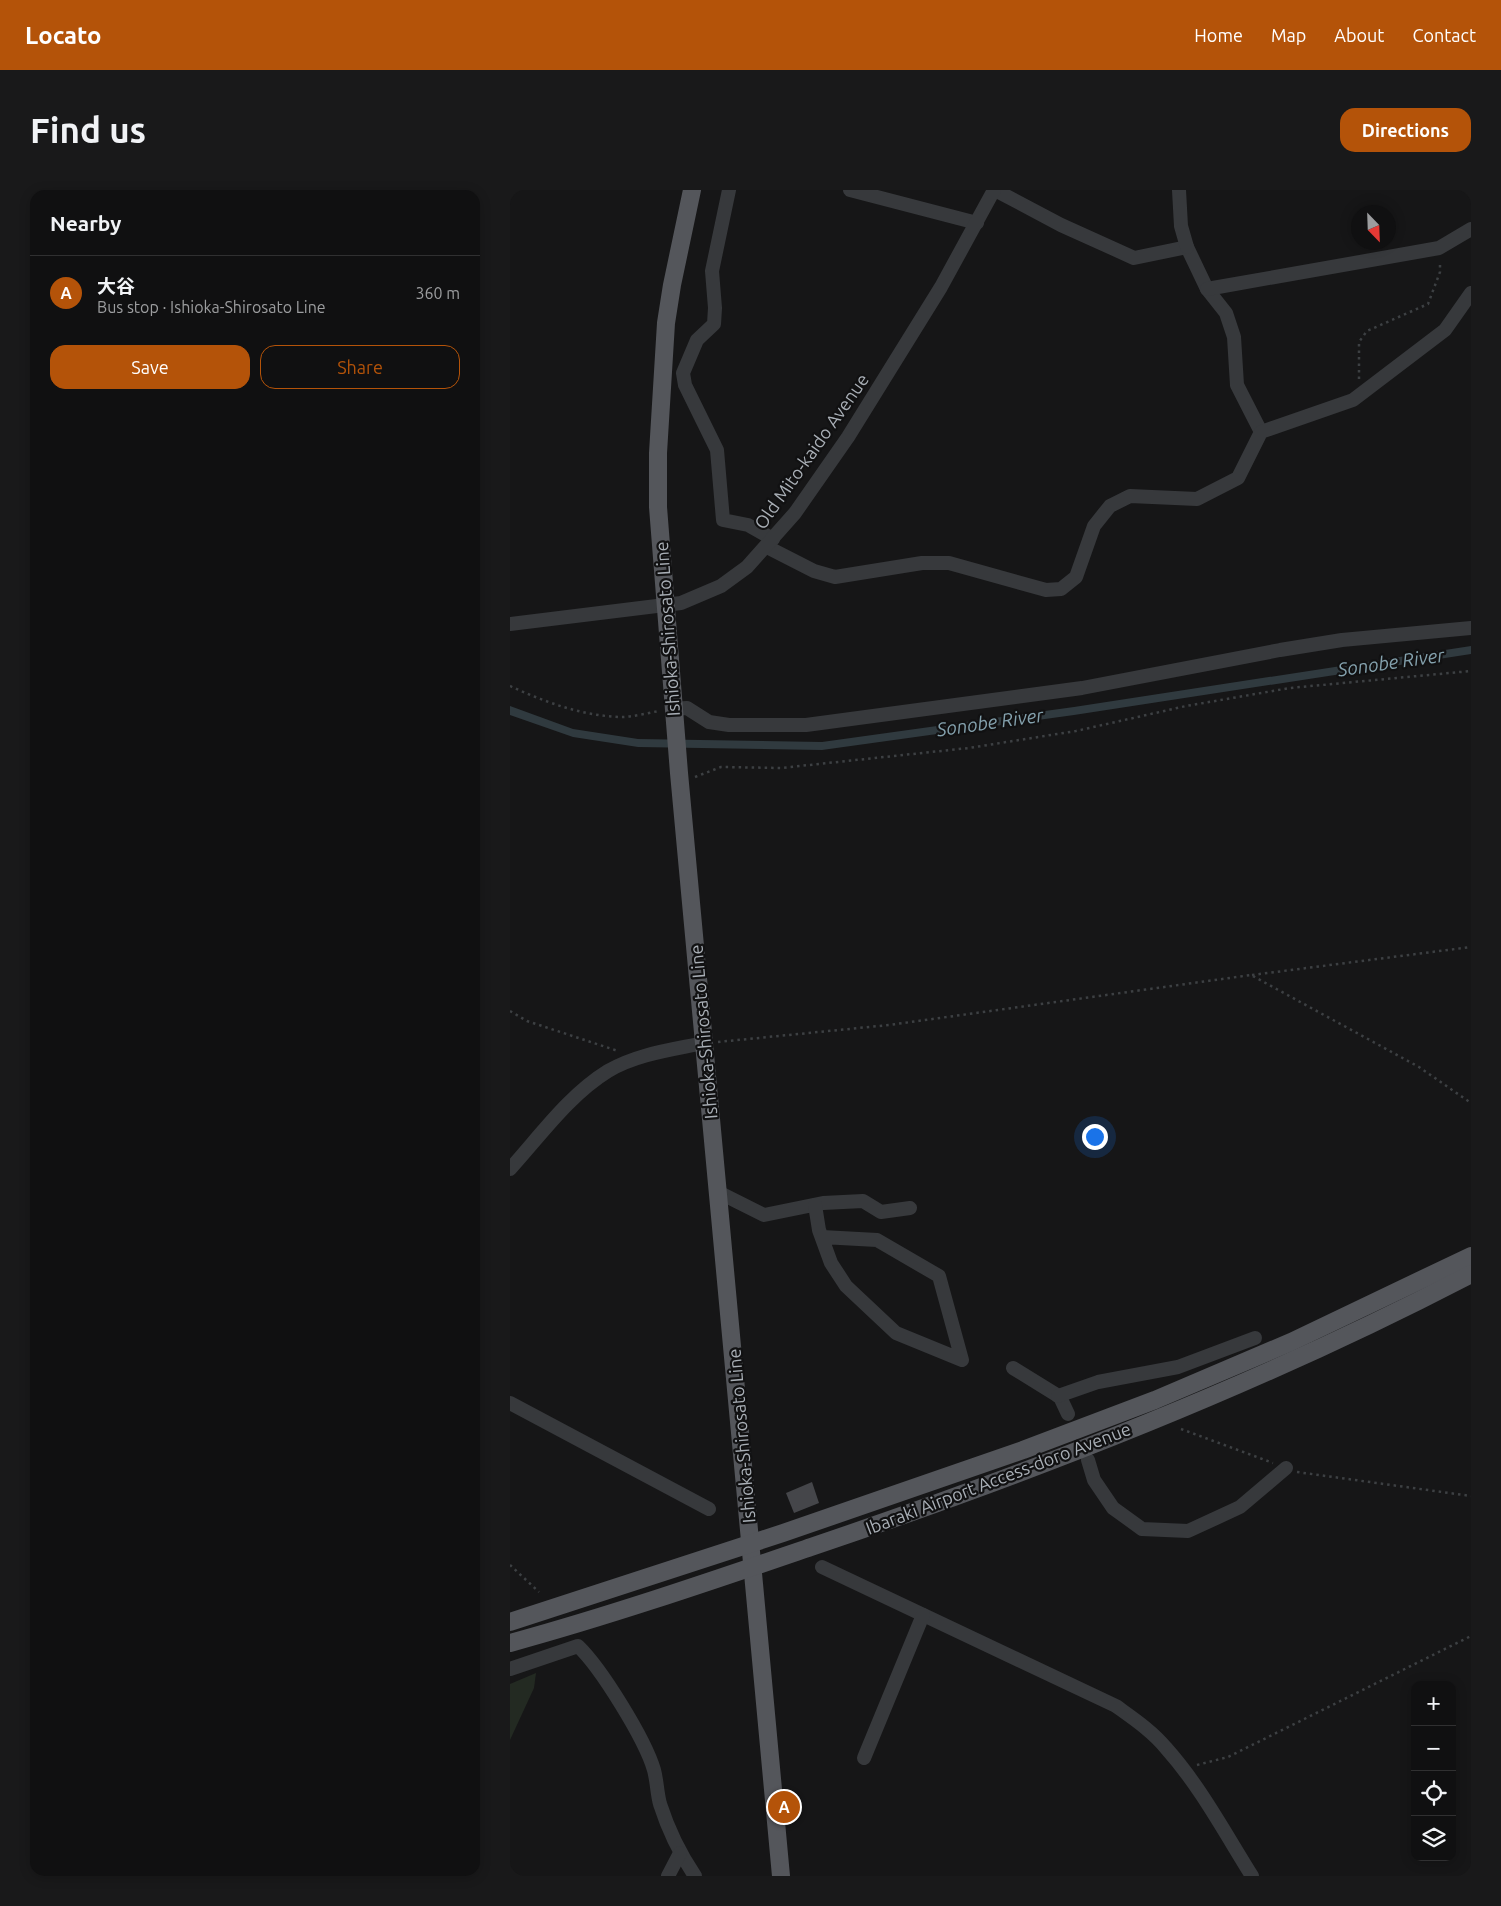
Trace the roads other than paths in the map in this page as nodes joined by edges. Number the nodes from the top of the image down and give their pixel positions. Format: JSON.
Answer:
{"nodes":[{"id":1,"x":692,"y":190,"type":"edge"},
{"id":2,"x":729,"y":190,"type":"edge"},
{"id":3,"x":850,"y":190,"type":"edge"},
{"id":4,"x":995,"y":190,"type":"edge"},
{"id":5,"x":1178,"y":190,"type":"edge"},
{"id":6,"x":977,"y":223,"type":"junction"},
{"id":7,"x":1471,"y":229,"type":"edge"},
{"id":8,"x":1187,"y":247,"type":"junction"},
{"id":9,"x":1207,"y":289,"type":"junction"},
{"id":10,"x":1471,"y":293,"type":"edge"},
{"id":11,"x":1261,"y":432,"type":"junction"},
{"id":12,"x":770,"y":543,"type":"junction"},
{"id":13,"x":664,"y":606,"type":"junction"},
{"id":14,"x":510,"y":624,"type":"edge"},
{"id":15,"x":1471,"y":628,"type":"edge"},
{"id":16,"x":674,"y":716,"type":"junction"},
{"id":17,"x":704,"y":1043,"type":"junction"},
{"id":18,"x":510,"y":1169,"type":"edge"},
{"id":19,"x":718,"y":1192,"type":"junction"},
{"id":20,"x":815,"y":1205,"type":"junction"},
{"id":21,"x":910,"y":1208,"type":"dead end"},
{"id":22,"x":822,"y":1237,"type":"junction"},
{"id":23,"x":1471,"y":1256,"type":"edge"},
{"id":24,"x":1471,"y":1274,"type":"edge"},
{"id":25,"x":1255,"y":1338,"type":"dead end"},
{"id":26,"x":1013,"y":1368,"type":"dead end"},
{"id":27,"x":1058,"y":1396,"type":"junction"},
{"id":28,"x":510,"y":1403,"type":"edge"},
{"id":29,"x":1068,"y":1414,"type":"dead end"},
{"id":30,"x":1088,"y":1460,"type":"dead end"},
{"id":31,"x":1286,"y":1468,"type":"road end"},
{"id":32,"x":709,"y":1509,"type":"dead end"},
{"id":33,"x":752,"y":1544,"type":"junction"},
{"id":34,"x":754,"y":1566,"type":"junction"},
{"id":35,"x":822,"y":1567,"type":"dead end"},
{"id":36,"x":924,"y":1615,"type":"junction"},
{"id":37,"x":510,"y":1622,"type":"edge"},
{"id":38,"x":510,"y":1643,"type":"edge"},
{"id":39,"x":510,"y":1669,"type":"edge"},
{"id":40,"x":864,"y":1758,"type":"dead end"},
{"id":41,"x":680,"y":1853,"type":"junction"},
{"id":42,"x":668,"y":1876,"type":"edge"},
{"id":43,"x":695,"y":1876,"type":"edge"},
{"id":44,"x":781,"y":1876,"type":"edge"},
{"id":45,"x":1252,"y":1876,"type":"edge"}],
"edges":[{"from":1,"to":13,"type":"main road","name":"Ishioka-Shirosato Line"},
{"from":2,"to":12,"type":"street"},
{"from":3,"to":6,"type":"street"},
{"from":4,"to":6,"type":"street","name":"Old Mito-kaido Avenue"},
{"from":4,"to":8,"type":"street"},
{"from":5,"to":8,"type":"street"},
{"from":6,"to":12,"type":"street","name":"Old Mito-kaido Avenue"},
{"from":7,"to":9,"type":"street"},
{"from":8,"to":9,"type":"street"},
{"from":9,"to":11,"type":"street"},
{"from":10,"to":11,"type":"street"},
{"from":11,"to":12,"type":"street"},
{"from":12,"to":13,"type":"street","name":"Old Mito-kaido Avenue"},
{"from":13,"to":14,"type":"street","name":"Old Mito-kaido Avenue"},
{"from":13,"to":16,"type":"main road","name":"Ishioka-Shirosato Line"},
{"from":15,"to":16,"type":"street"},
{"from":16,"to":17,"type":"main road","name":"Ishioka-Shirosato Line"},
{"from":17,"to":18,"type":"street"},
{"from":17,"to":19,"type":"main road","name":"Ishioka-Shirosato Line"},
{"from":19,"to":20,"type":"street"},
{"from":19,"to":33,"type":"main road","name":"Ishioka-Shirosato Line"},
{"from":20,"to":21,"type":"street"},
{"from":20,"to":22,"type":"street"},
{"from":22,"to":22,"type":"street"},
{"from":23,"to":33,"type":"main road","name":"Ibaraki Airport Access-doro Avenue"},
{"from":24,"to":34,"type":"main road","name":"Ibaraki Airport Access-doro Avenue"},
{"from":25,"to":27,"type":"street"},
{"from":26,"to":27,"type":"street"},
{"from":27,"to":29,"type":"street"},
{"from":28,"to":32,"type":"street"},
{"from":30,"to":31,"type":"street"},
{"from":33,"to":34,"type":"main road","name":"Ishioka-Shirosato Line"},
{"from":33,"to":37,"type":"main road","name":"Ibaraki Airport Access-doro Avenue"},
{"from":34,"to":38,"type":"main road","name":"Ibaraki Airport Access-doro Avenue"},
{"from":34,"to":44,"type":"main road","name":"Ishioka-Shirosato Line"},
{"from":35,"to":36,"type":"street"},
{"from":36,"to":40,"type":"street"},
{"from":36,"to":45,"type":"street"},
{"from":39,"to":41,"type":"street"},
{"from":41,"to":42,"type":"street"},
{"from":41,"to":43,"type":"street"}]}
